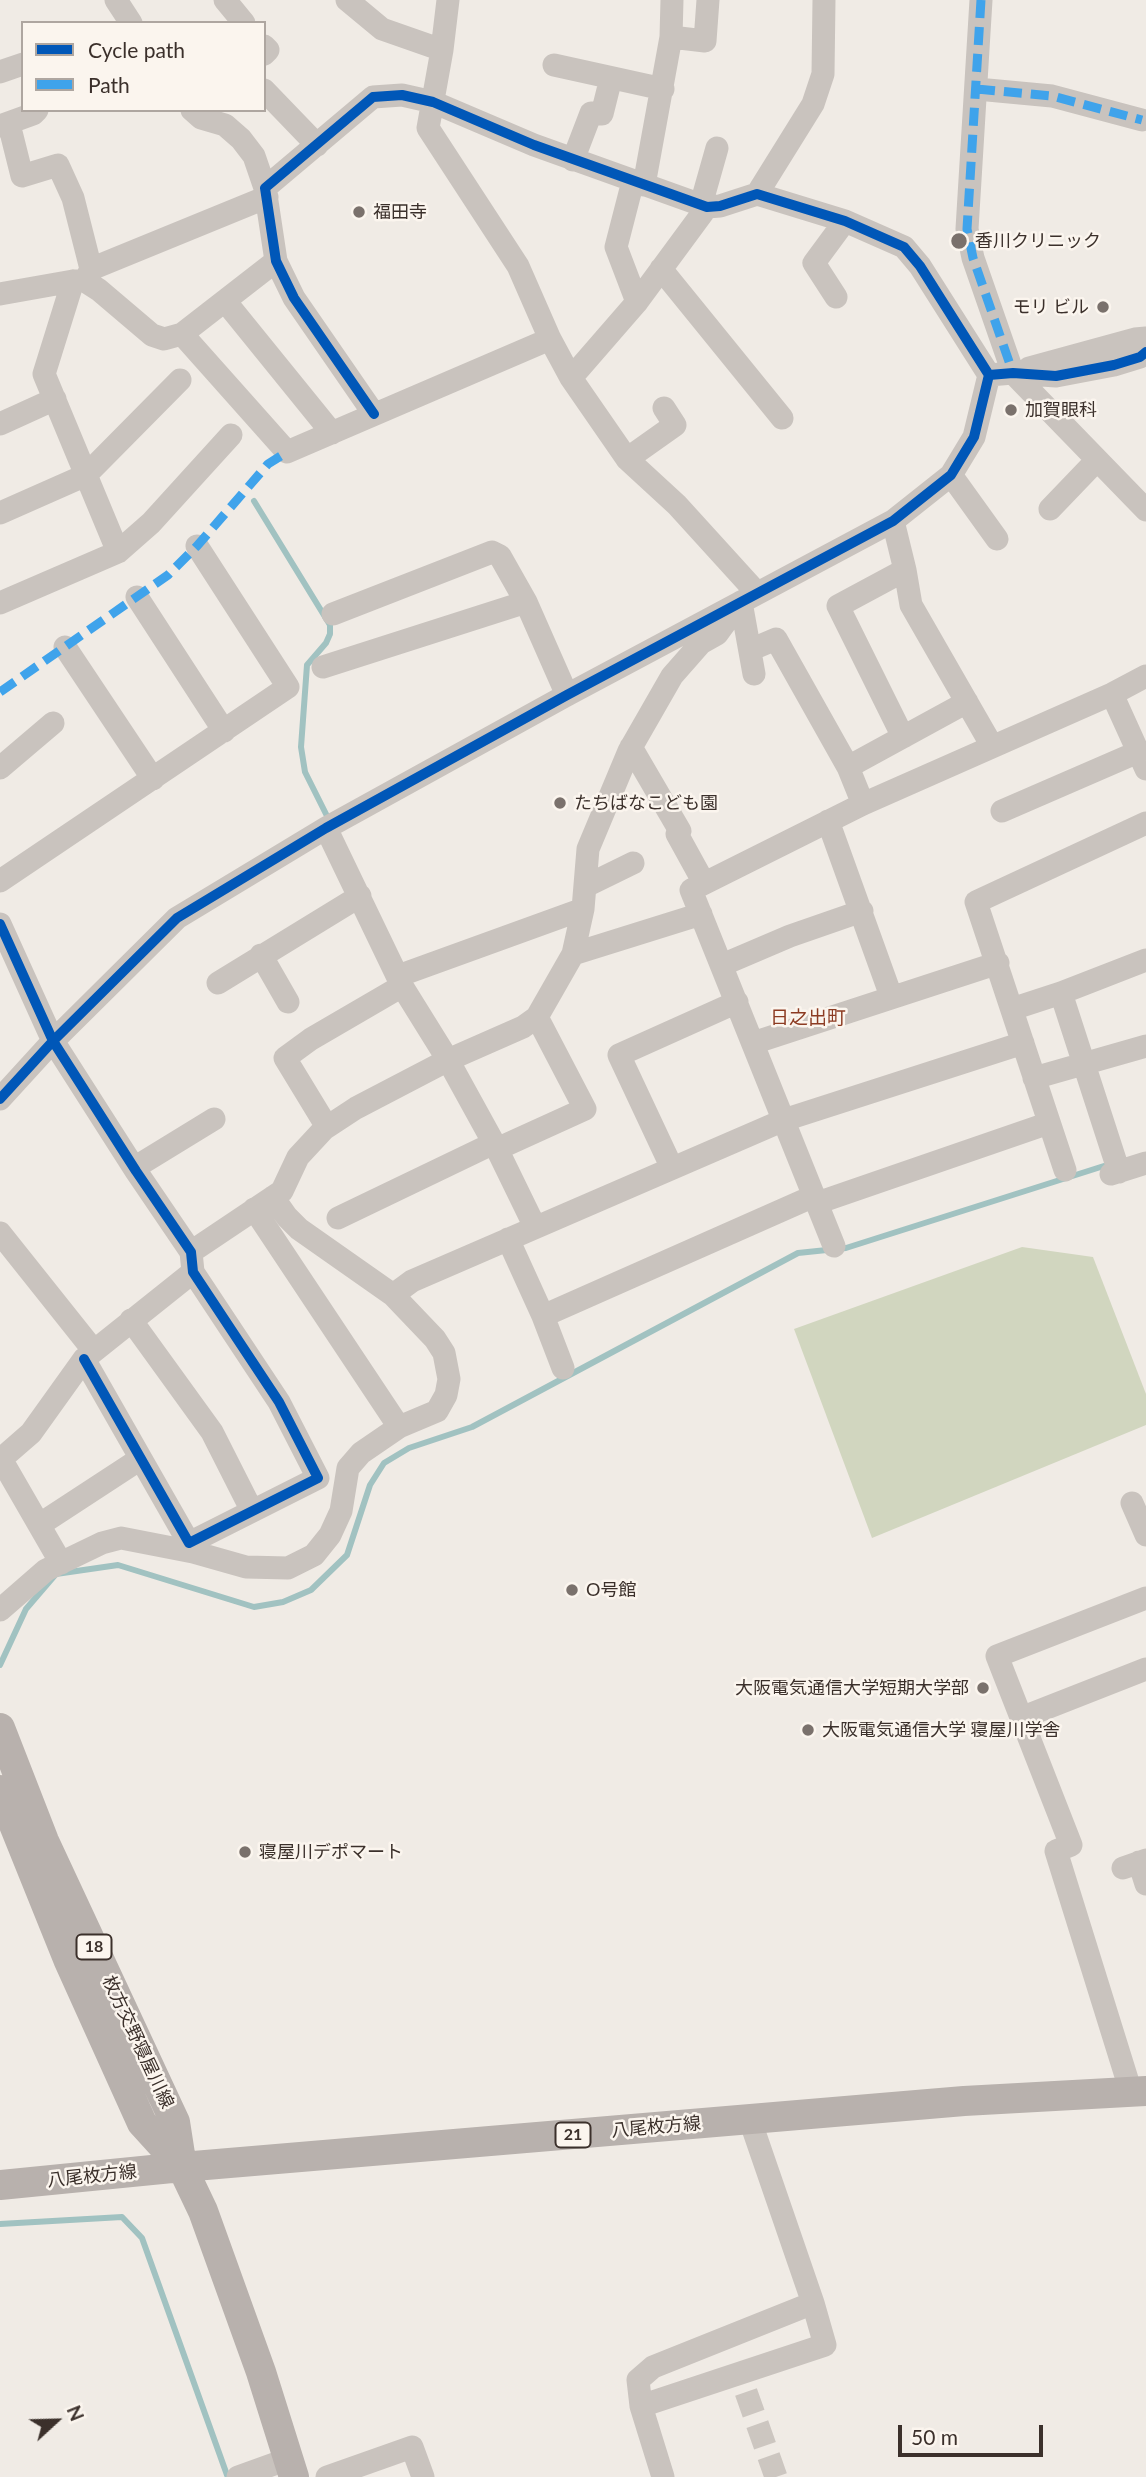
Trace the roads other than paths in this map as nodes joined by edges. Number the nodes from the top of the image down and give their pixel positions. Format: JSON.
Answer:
{"nodes":[{"id":1,"x":116,"y":0,"type":"edge"},
{"id":2,"x":225,"y":0,"type":"edge"},
{"id":3,"x":348,"y":0,"type":"edge"},
{"id":4,"x":448,"y":0,"type":"edge"},
{"id":5,"x":672,"y":0,"type":"edge"},
{"id":6,"x":708,"y":0,"type":"edge"},
{"id":7,"x":824,"y":0,"type":"edge"},
{"id":8,"x":981,"y":0,"type":"edge"},
{"id":9,"x":130,"y":21,"type":"edge"},
{"id":10,"x":242,"y":21,"type":"edge"},
{"id":11,"x":671,"y":37,"type":"junction"},
{"id":12,"x":442,"y":50,"type":"junction"},
{"id":13,"x":21,"y":65,"type":"edge"},
{"id":14,"x":554,"y":65,"type":"dead end"},
{"id":15,"x":0,"y":72,"type":"edge"},
{"id":16,"x":611,"y":78,"type":"junction"},
{"id":17,"x":663,"y":89,"type":"junction"},
{"id":18,"x":976,"y":89,"type":"junction"},
{"id":19,"x":266,"y":92,"type":"edge"},
{"id":20,"x":433,"y":102,"type":"junction"},
{"id":21,"x":33,"y":112,"type":"edge"},
{"id":22,"x":194,"y":112,"type":"edge"},
{"id":23,"x":1142,"y":121,"type":"dead end"},
{"id":24,"x":5,"y":125,"type":"edge"},
{"id":25,"x":317,"y":145,"type":"junction"},
{"id":26,"x":717,"y":148,"type":"dead end"},
{"id":27,"x":573,"y":160,"type":"junction"},
{"id":28,"x":638,"y":183,"type":"junction"},
{"id":29,"x":266,"y":193,"type":"junction"},
{"id":30,"x":757,"y":194,"type":"junction"},
{"id":31,"x":707,"y":206,"type":"junction"},
{"id":32,"x":845,"y":221,"type":"junction"},
{"id":33,"x":276,"y":261,"type":"junction"},
{"id":34,"x":661,"y":268,"type":"junction"},
{"id":35,"x":83,"y":277,"type":"junction"},
{"id":36,"x":0,"y":294,"type":"edge"},
{"id":37,"x":836,"y":297,"type":"dead end"},
{"id":38,"x":225,"y":301,"type":"junction"},
{"id":39,"x":637,"y":302,"type":"junction"},
{"id":40,"x":182,"y":334,"type":"junction"},
{"id":41,"x":1146,"y":338,"type":"edge"},
{"id":42,"x":550,"y":340,"type":"junction"},
{"id":43,"x":1146,"y":352,"type":"edge"},
{"id":44,"x":1013,"y":373,"type":"junction"},
{"id":45,"x":989,"y":375,"type":"junction"},
{"id":46,"x":571,"y":378,"type":"junction"},
{"id":47,"x":180,"y":380,"type":"dead end"},
{"id":48,"x":55,"y":399,"type":"junction"},
{"id":49,"x":664,"y":408,"type":"dead end"},
{"id":50,"x":374,"y":414,"type":"junction"},
{"id":51,"x":782,"y":418,"type":"dead end"},
{"id":52,"x":0,"y":424,"type":"edge"},
{"id":53,"x":332,"y":433,"type":"junction"},
{"id":54,"x":231,"y":435,"type":"dead end"},
{"id":55,"x":627,"y":459,"type":"junction"},
{"id":56,"x":1097,"y":460,"type":"junction"},
{"id":57,"x":86,"y":475,"type":"junction"},
{"id":58,"x":951,"y":475,"type":"junction"},
{"id":59,"x":1050,"y":509,"type":"dead end"},
{"id":60,"x":1146,"y":510,"type":"edge"},
{"id":61,"x":0,"y":513,"type":"edge"},
{"id":62,"x":893,"y":521,"type":"junction"},
{"id":63,"x":997,"y":539,"type":"dead end"},
{"id":64,"x":197,"y":546,"type":"dead end"},
{"id":65,"x":118,"y":552,"type":"junction"},
{"id":66,"x":905,"y":570,"type":"junction"},
{"id":67,"x":137,"y":597,"type":"dead end"},
{"id":68,"x":749,"y":598,"type":"junction"},
{"id":69,"x":526,"y":602,"type":"junction"},
{"id":70,"x":0,"y":603,"type":"edge"},
{"id":71,"x":333,"y":614,"type":"dead end"},
{"id":72,"x":65,"y":647,"type":"dead end"},
{"id":73,"x":750,"y":650,"type":"junction"},
{"id":74,"x":323,"y":667,"type":"dead end"},
{"id":75,"x":754,"y":674,"type":"dead end"},
{"id":76,"x":1146,"y":676,"type":"edge"},
{"id":77,"x":1112,"y":694,"type":"junction"},
{"id":78,"x":567,"y":695,"type":"junction"},
{"id":79,"x":967,"y":702,"type":"junction"},
{"id":80,"x":53,"y":723,"type":"dead end"},
{"id":81,"x":224,"y":731,"type":"junction"},
{"id":82,"x":903,"y":737,"type":"junction"},
{"id":83,"x":992,"y":746,"type":"junction"},
{"id":84,"x":631,"y":747,"type":"junction"},
{"id":85,"x":1142,"y":761,"type":"edge"},
{"id":86,"x":848,"y":767,"type":"junction"},
{"id":87,"x":0,"y":768,"type":"edge"},
{"id":88,"x":153,"y":779,"type":"junction"},
{"id":89,"x":863,"y":804,"type":"junction"},
{"id":90,"x":1002,"y":811,"type":"dead end"},
{"id":91,"x":828,"y":821,"type":"junction"},
{"id":92,"x":1146,"y":823,"type":"edge"},
{"id":93,"x":326,"y":828,"type":"junction"},
{"id":94,"x":633,"y":863,"type":"dead end"},
{"id":95,"x":0,"y":881,"type":"edge"},
{"id":96,"x":704,"y":883,"type":"junction"},
{"id":97,"x":586,"y":886,"type":"junction"},
{"id":98,"x":360,"y":896,"type":"junction"},
{"id":99,"x":583,"y":909,"type":"junction"},
{"id":100,"x":862,"y":911,"type":"junction"},
{"id":101,"x":701,"y":914,"type":"junction"},
{"id":102,"x":0,"y":924,"type":"edge"},
{"id":103,"x":573,"y":954,"type":"junction"},
{"id":104,"x":261,"y":956,"type":"junction"},
{"id":105,"x":1146,"y":960,"type":"edge"},
{"id":106,"x":998,"y":963,"type":"junction"},
{"id":107,"x":722,"y":965,"type":"junction"},
{"id":108,"x":400,"y":981,"type":"junction"},
{"id":109,"x":218,"y":983,"type":"dead end"},
{"id":110,"x":1061,"y":993,"type":"junction"},
{"id":111,"x":891,"y":996,"type":"junction"},
{"id":112,"x":288,"y":1002,"type":"dead end"},
{"id":113,"x":737,"y":1002,"type":"junction"},
{"id":114,"x":1012,"y":1009,"type":"junction"},
{"id":115,"x":537,"y":1017,"type":"junction"},
{"id":116,"x":52,"y":1041,"type":"junction"},
{"id":117,"x":753,"y":1043,"type":"junction"},
{"id":118,"x":1023,"y":1043,"type":"junction"},
{"id":119,"x":1146,"y":1046,"type":"edge"},
{"id":120,"x":449,"y":1060,"type":"junction"},
{"id":121,"x":1084,"y":1064,"type":"junction"},
{"id":122,"x":1034,"y":1078,"type":"junction"},
{"id":123,"x":0,"y":1099,"type":"edge"},
{"id":124,"x":214,"y":1119,"type":"dead end"},
{"id":125,"x":784,"y":1120,"type":"junction"},
{"id":126,"x":1049,"y":1123,"type":"junction"},
{"id":127,"x":327,"y":1127,"type":"junction"},
{"id":128,"x":495,"y":1146,"type":"junction"},
{"id":129,"x":1146,"y":1163,"type":"edge"},
{"id":130,"x":134,"y":1168,"type":"junction"},
{"id":131,"x":672,"y":1168,"type":"junction"},
{"id":132,"x":1065,"y":1170,"type":"dead end"},
{"id":133,"x":816,"y":1200,"type":"junction"},
{"id":134,"x":264,"y":1203,"type":"junction"},
{"id":135,"x":338,"y":1218,"type":"dead end"},
{"id":136,"x":535,"y":1227,"type":"junction"},
{"id":137,"x":0,"y":1233,"type":"edge"},
{"id":138,"x":508,"y":1238,"type":"junction"},
{"id":139,"x":834,"y":1246,"type":"dead end"},
{"id":140,"x":192,"y":1262,"type":"junction"},
{"id":141,"x":393,"y":1295,"type":"junction"},
{"id":142,"x":543,"y":1316,"type":"junction"},
{"id":143,"x":131,"y":1320,"type":"junction"},
{"id":144,"x":89,"y":1355,"type":"junction"},
{"id":145,"x":563,"y":1368,"type":"dead end"},
{"id":146,"x":399,"y":1427,"type":"junction"},
{"id":147,"x":1,"y":1458,"type":"edge"},
{"id":148,"x":141,"y":1459,"type":"junction"},
{"id":149,"x":1132,"y":1503,"type":"dead end"},
{"id":150,"x":252,"y":1511,"type":"junction"},
{"id":151,"x":39,"y":1525,"type":"junction"},
{"id":152,"x":1146,"y":1535,"type":"edge"},
{"id":153,"x":191,"y":1548,"type":"junction"},
{"id":154,"x":61,"y":1563,"type":"junction"},
{"id":155,"x":1146,"y":1598,"type":"edge"},
{"id":156,"x":0,"y":1610,"type":"edge"},
{"id":157,"x":1146,"y":1669,"type":"edge"},
{"id":158,"x":1021,"y":1718,"type":"junction"},
{"id":159,"x":0,"y":1728,"type":"edge"},
{"id":160,"x":0,"y":1790,"type":"edge"},
{"id":161,"x":1139,"y":2091,"type":"edge"},
{"id":162,"x":750,"y":2120,"type":"junction"},
{"id":163,"x":182,"y":2167,"type":"junction"},
{"id":164,"x":0,"y":2185,"type":"edge"},
{"id":165,"x":813,"y":2304,"type":"junction"},
{"id":166,"x":641,"y":2406,"type":"junction"},
{"id":167,"x":291,"y":2468,"type":"edge"},
{"id":168,"x":238,"y":2477,"type":"edge"},
{"id":169,"x":327,"y":2477,"type":"edge"},
{"id":170,"x":423,"y":2477,"type":"edge"},
{"id":171,"x":663,"y":2477,"type":"edge"}],
"edges":[{"from":1,"to":9,"type":"street"},
{"from":2,"to":10,"type":"street"},
{"from":3,"to":12,"type":"street"},
{"from":4,"to":12,"type":"street"},
{"from":5,"to":11,"type":"street"},
{"from":6,"to":11,"type":"street"},
{"from":7,"to":30,"type":"street"},
{"from":8,"to":18,"type":"street"},
{"from":11,"to":17,"type":"street"},
{"from":12,"to":20,"type":"street"},
{"from":13,"to":15,"type":"street"},
{"from":14,"to":16,"type":"street"},
{"from":16,"to":17,"type":"street"},
{"from":16,"to":27,"type":"street"},
{"from":17,"to":28,"type":"street"},
{"from":18,"to":23,"type":"street"},
{"from":18,"to":44,"type":"street"},
{"from":19,"to":25,"type":"street"},
{"from":20,"to":25,"type":"street"},
{"from":20,"to":27,"type":"street"},
{"from":20,"to":42,"type":"street"},
{"from":21,"to":24,"type":"street"},
{"from":22,"to":29,"type":"street"},
{"from":24,"to":35,"type":"street"},
{"from":25,"to":29,"type":"street"},
{"from":26,"to":31,"type":"street"},
{"from":27,"to":28,"type":"street"},
{"from":28,"to":31,"type":"street"},
{"from":28,"to":39,"type":"street"},
{"from":29,"to":33,"type":"street"},
{"from":29,"to":35,"type":"street"},
{"from":30,"to":31,"type":"street"},
{"from":30,"to":32,"type":"street"},
{"from":31,"to":34,"type":"street"},
{"from":32,"to":37,"type":"street"},
{"from":32,"to":45,"type":"street"},
{"from":33,"to":38,"type":"street"},
{"from":33,"to":50,"type":"street"},
{"from":34,"to":39,"type":"street"},
{"from":34,"to":51,"type":"street"},
{"from":35,"to":36,"type":"street"},
{"from":35,"to":40,"type":"street"},
{"from":35,"to":48,"type":"street"},
{"from":38,"to":40,"type":"street"},
{"from":38,"to":53,"type":"street"},
{"from":39,"to":46,"type":"street"},
{"from":40,"to":53,"type":"street"},
{"from":41,"to":44,"type":"street"},
{"from":42,"to":46,"type":"street"},
{"from":42,"to":50,"type":"street"},
{"from":43,"to":44,"type":"street"},
{"from":44,"to":45,"type":"street"},
{"from":44,"to":56,"type":"street"},
{"from":45,"to":58,"type":"street"},
{"from":46,"to":55,"type":"street"},
{"from":47,"to":57,"type":"street"},
{"from":48,"to":52,"type":"street"},
{"from":48,"to":57,"type":"street"},
{"from":49,"to":55,"type":"street"},
{"from":50,"to":53,"type":"street"},
{"from":54,"to":65,"type":"street"},
{"from":55,"to":68,"type":"street"},
{"from":56,"to":59,"type":"street"},
{"from":56,"to":60,"type":"street"},
{"from":57,"to":61,"type":"street"},
{"from":57,"to":65,"type":"street"},
{"from":58,"to":62,"type":"street"},
{"from":58,"to":63,"type":"street"},
{"from":62,"to":66,"type":"street"},
{"from":62,"to":68,"type":"street"},
{"from":64,"to":81,"type":"street"},
{"from":65,"to":70,"type":"street"},
{"from":66,"to":79,"type":"street"},
{"from":66,"to":82,"type":"street"},
{"from":67,"to":81,"type":"street"},
{"from":68,"to":73,"type":"street"},
{"from":68,"to":78,"type":"street"},
{"from":68,"to":84,"type":"street"},
{"from":69,"to":71,"type":"street"},
{"from":69,"to":74,"type":"street"},
{"from":69,"to":78,"type":"street"},
{"from":72,"to":88,"type":"street"},
{"from":73,"to":75,"type":"street"},
{"from":73,"to":86,"type":"street"},
{"from":76,"to":77,"type":"street"},
{"from":77,"to":83,"type":"street"},
{"from":77,"to":85,"type":"street"},
{"from":78,"to":93,"type":"street"},
{"from":79,"to":82,"type":"street"},
{"from":79,"to":83,"type":"street"},
{"from":80,"to":87,"type":"street"},
{"from":81,"to":88,"type":"street"},
{"from":82,"to":86,"type":"street"},
{"from":83,"to":89,"type":"street"},
{"from":84,"to":96,"type":"street"},
{"from":84,"to":97,"type":"street"},
{"from":85,"to":90,"type":"street"},
{"from":86,"to":89,"type":"street"},
{"from":88,"to":95,"type":"street"},
{"from":89,"to":91,"type":"street"},
{"from":91,"to":96,"type":"street"},
{"from":91,"to":100,"type":"street"},
{"from":92,"to":106,"type":"street"},
{"from":93,"to":98,"type":"street"},
{"from":93,"to":116,"type":"street"},
{"from":94,"to":97,"type":"street"},
{"from":96,"to":101,"type":"street"},
{"from":97,"to":99,"type":"street"},
{"from":98,"to":104,"type":"street"},
{"from":98,"to":108,"type":"street"},
{"from":99,"to":103,"type":"street"},
{"from":99,"to":108,"type":"street"},
{"from":100,"to":107,"type":"street"},
{"from":100,"to":111,"type":"street"},
{"from":101,"to":103,"type":"street"},
{"from":101,"to":107,"type":"street"},
{"from":102,"to":116,"type":"street"},
{"from":103,"to":115,"type":"street"},
{"from":104,"to":109,"type":"street"},
{"from":104,"to":112,"type":"street"},
{"from":105,"to":110,"type":"street"},
{"from":106,"to":111,"type":"street"},
{"from":106,"to":114,"type":"street"},
{"from":107,"to":113,"type":"street"},
{"from":108,"to":120,"type":"street"},
{"from":108,"to":127,"type":"street"},
{"from":110,"to":114,"type":"street"},
{"from":110,"to":121,"type":"street"},
{"from":111,"to":117,"type":"street"},
{"from":113,"to":117,"type":"street"},
{"from":113,"to":131,"type":"street"},
{"from":114,"to":118,"type":"street"},
{"from":115,"to":120,"type":"street"},
{"from":115,"to":128,"type":"street"},
{"from":116,"to":123,"type":"street"},
{"from":116,"to":130,"type":"street"},
{"from":117,"to":125,"type":"street"},
{"from":118,"to":122,"type":"street"},
{"from":118,"to":125,"type":"street"},
{"from":119,"to":121,"type":"street"},
{"from":120,"to":127,"type":"street"},
{"from":120,"to":128,"type":"street"},
{"from":121,"to":122,"type":"street"},
{"from":121,"to":129,"type":"street"},
{"from":122,"to":126,"type":"street"},
{"from":124,"to":130,"type":"street"},
{"from":125,"to":131,"type":"street"},
{"from":125,"to":133,"type":"street"},
{"from":126,"to":132,"type":"street"},
{"from":126,"to":133,"type":"street"},
{"from":127,"to":134,"type":"street"},
{"from":128,"to":135,"type":"street"},
{"from":128,"to":136,"type":"street"},
{"from":130,"to":140,"type":"street"},
{"from":131,"to":136,"type":"street"},
{"from":133,"to":139,"type":"street"},
{"from":133,"to":142,"type":"street"},
{"from":134,"to":140,"type":"street"},
{"from":134,"to":141,"type":"street"},
{"from":134,"to":146,"type":"street"},
{"from":136,"to":138,"type":"street"},
{"from":137,"to":144,"type":"street"},
{"from":138,"to":141,"type":"street"},
{"from":138,"to":142,"type":"street"},
{"from":140,"to":143,"type":"street"},
{"from":140,"to":150,"type":"street"},
{"from":141,"to":146,"type":"street"},
{"from":142,"to":145,"type":"street"},
{"from":143,"to":144,"type":"street"},
{"from":143,"to":150,"type":"street"},
{"from":144,"to":147,"type":"street"},
{"from":144,"to":148,"type":"street"},
{"from":146,"to":153,"type":"street"},
{"from":147,"to":151,"type":"street"},
{"from":148,"to":151,"type":"street"},
{"from":148,"to":153,"type":"street"},
{"from":149,"to":152,"type":"street"},
{"from":150,"to":153,"type":"street"},
{"from":151,"to":154,"type":"street"},
{"from":153,"to":154,"type":"street"},
{"from":154,"to":156,"type":"street"},
{"from":155,"to":158,"type":"street"},
{"from":157,"to":158,"type":"street"},
{"from":158,"to":161,"type":"street"},
{"from":159,"to":163,"type":"main road","name":"枚方交野寝屋川線","number":"18"},
{"from":160,"to":163,"type":"main road","name":"枚方交野寝屋川線","number":"18"},
{"from":161,"to":162,"type":"main road","name":"八尾枚方線","number":"21"},
{"from":162,"to":163,"type":"main road","name":"八尾枚方線","number":"21"},
{"from":162,"to":165,"type":"street"},
{"from":163,"to":164,"type":"main road","name":"八尾枚方線","number":"21"},
{"from":163,"to":167,"type":"main road","name":"枚方交野寝屋川線","number":"18"},
{"from":165,"to":166,"type":"street"},
{"from":165,"to":166,"type":"street"},
{"from":166,"to":171,"type":"street"},
{"from":167,"to":168,"type":"street"},
{"from":169,"to":170,"type":"street"}]}
